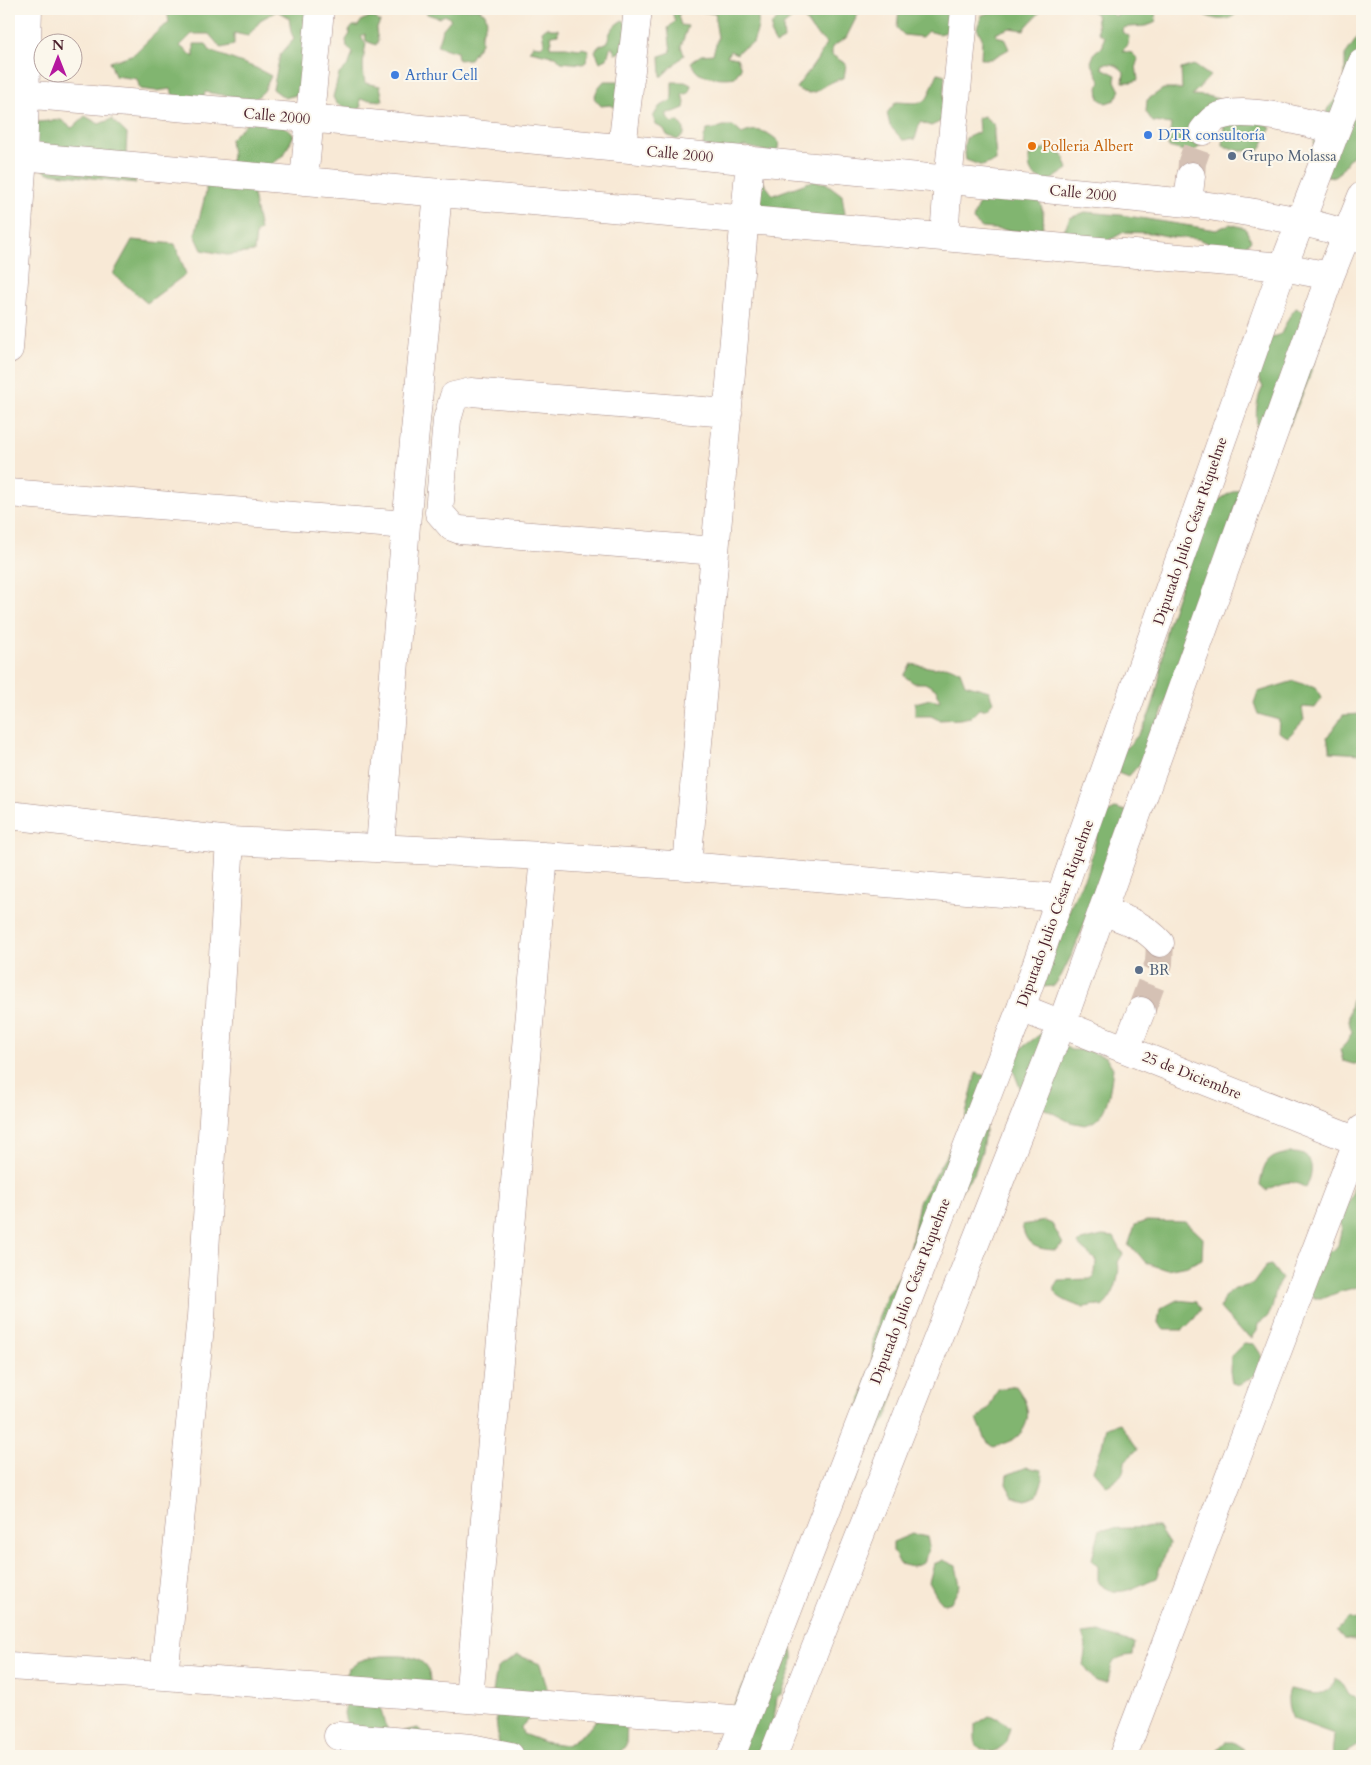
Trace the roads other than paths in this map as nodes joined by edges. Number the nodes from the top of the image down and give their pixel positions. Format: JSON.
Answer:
{"nodes":[{"id":1,"x":28,"y":9,"type":"edge"},
{"id":2,"x":320,"y":9,"type":"edge"},
{"id":3,"x":638,"y":9,"type":"edge"},
{"id":4,"x":965,"y":9,"type":"edge"},
{"id":5,"x":1362,"y":63,"type":"edge"},
{"id":6,"x":16,"y":94,"type":"edge"},
{"id":7,"x":308,"y":118,"type":"junction"},
{"id":8,"x":1336,"y":130,"type":"junction"},
{"id":9,"x":1203,"y":131,"type":"tunnel mouth"},
{"id":10,"x":622,"y":148,"type":"junction"},
{"id":11,"x":16,"y":156,"type":"edge"},
{"id":12,"x":750,"y":160,"type":"junction"},
{"id":13,"x":1191,"y":176,"type":"tunnel mouth"},
{"id":14,"x":304,"y":181,"type":"junction"},
{"id":15,"x":948,"y":181,"type":"junction"},
{"id":16,"x":438,"y":193,"type":"junction"},
{"id":17,"x":1362,"y":196,"type":"edge"},
{"id":18,"x":1188,"y":203,"type":"junction"},
{"id":19,"x":746,"y":220,"type":"junction"},
{"id":20,"x":1301,"y":221,"type":"junction"},
{"id":21,"x":944,"y":237,"type":"junction"},
{"id":22,"x":1355,"y":237,"type":"edge"},
{"id":23,"x":1283,"y":267,"type":"junction"},
{"id":24,"x":1330,"y":276,"type":"junction"},
{"id":25,"x":9,"y":350,"type":"edge"},
{"id":26,"x":728,"y":413,"type":"junction"},
{"id":27,"x":416,"y":417,"type":"junction"},
{"id":28,"x":447,"y":420,"type":"junction"},
{"id":29,"x":9,"y":493,"type":"edge"},
{"id":30,"x":406,"y":526,"type":"junction"},
{"id":31,"x":715,"y":551,"type":"junction"},
{"id":32,"x":9,"y":815,"type":"edge"},
{"id":33,"x":230,"y":841,"type":"junction"},
{"id":34,"x":380,"y":847,"type":"junction"},
{"id":35,"x":544,"y":856,"type":"junction"},
{"id":36,"x":686,"y":866,"type":"junction"},
{"id":37,"x":1060,"y":898,"type":"junction"},
{"id":38,"x":1102,"y":911,"type":"junction"},
{"id":39,"x":1160,"y":943,"type":"dead end"},
{"id":40,"x":1021,"y":1008,"type":"junction"},
{"id":41,"x":1141,"y":1011,"type":"tunnel mouth"},
{"id":42,"x":1062,"y":1024,"type":"junction"},
{"id":43,"x":1126,"y":1049,"type":"junction"},
{"id":44,"x":1361,"y":1138,"type":"edge"},
{"id":45,"x":9,"y":1666,"type":"edge"},
{"id":46,"x":164,"y":1676,"type":"junction"},
{"id":47,"x":469,"y":1699,"type":"junction"},
{"id":48,"x":745,"y":1720,"type":"junction"},
{"id":49,"x":338,"y":1736,"type":"dead end"},
{"id":50,"x":510,"y":1756,"type":"edge"},
{"id":51,"x":731,"y":1756,"type":"edge"},
{"id":52,"x":774,"y":1756,"type":"edge"},
{"id":53,"x":1123,"y":1756,"type":"edge"}],
"edges":[{"from":1,"to":6,"type":"street"},
{"from":2,"to":7,"type":"street"},
{"from":3,"to":10,"type":"street"},
{"from":4,"to":15,"type":"street"},
{"from":5,"to":8,"type":"street","name":"Diputado Julio César Riquelme"},
{"from":6,"to":7,"type":"street","name":"Calle 2000"},
{"from":6,"to":11,"type":"street"},
{"from":7,"to":10,"type":"street","name":"Calle 2000"},
{"from":7,"to":14,"type":"street"},
{"from":8,"to":9,"type":"street"},
{"from":8,"to":20,"type":"street","name":"Diputado Julio César Riquelme"},
{"from":10,"to":12,"type":"street","name":"Calle 2000"},
{"from":11,"to":14,"type":"street"},
{"from":11,"to":25,"type":"street"},
{"from":12,"to":15,"type":"street","name":"Calle 2000"},
{"from":12,"to":19,"type":"street"},
{"from":13,"to":18,"type":"street"},
{"from":14,"to":16,"type":"street"},
{"from":15,"to":18,"type":"street","name":"Calle 2000"},
{"from":15,"to":21,"type":"street"},
{"from":16,"to":19,"type":"street"},
{"from":16,"to":27,"type":"street"},
{"from":17,"to":22,"type":"street"},
{"from":18,"to":20,"type":"street","name":"Calle 2000"},
{"from":19,"to":21,"type":"street"},
{"from":19,"to":26,"type":"street"},
{"from":20,"to":22,"type":"street","name":"Calle 2000"},
{"from":20,"to":23,"type":"street","name":"Diputado Julio César Riquelme"},
{"from":21,"to":23,"type":"street"},
{"from":22,"to":24,"type":"street"},
{"from":23,"to":24,"type":"street"},
{"from":23,"to":37,"type":"street","name":"Diputado Julio César Riquelme"},
{"from":24,"to":38,"type":"street"},
{"from":26,"to":28,"type":"street"},
{"from":26,"to":31,"type":"street"},
{"from":27,"to":28,"type":"street"},
{"from":27,"to":30,"type":"street"},
{"from":28,"to":31,"type":"street"},
{"from":29,"to":30,"type":"street"},
{"from":30,"to":34,"type":"street"},
{"from":31,"to":36,"type":"street"},
{"from":32,"to":33,"type":"street"},
{"from":33,"to":34,"type":"street"},
{"from":33,"to":46,"type":"street"},
{"from":34,"to":35,"type":"street"},
{"from":35,"to":36,"type":"street"},
{"from":35,"to":47,"type":"street"},
{"from":36,"to":37,"type":"street"},
{"from":37,"to":40,"type":"street","name":"Diputado Julio César Riquelme"},
{"from":38,"to":39,"type":"street"},
{"from":38,"to":42,"type":"street"},
{"from":40,"to":42,"type":"street","name":"25 de Diciembre"},
{"from":40,"to":48,"type":"street","name":"Diputado Julio César Riquelme"},
{"from":41,"to":43,"type":"street"},
{"from":42,"to":43,"type":"street","name":"25 de Diciembre"},
{"from":42,"to":52,"type":"street"},
{"from":43,"to":44,"type":"street","name":"25 de Diciembre"},
{"from":44,"to":53,"type":"street"},
{"from":45,"to":46,"type":"street"},
{"from":46,"to":47,"type":"street"},
{"from":47,"to":48,"type":"street"},
{"from":48,"to":51,"type":"street","name":"Diputado Julio César Riquelme"},
{"from":49,"to":50,"type":"street"}]}
